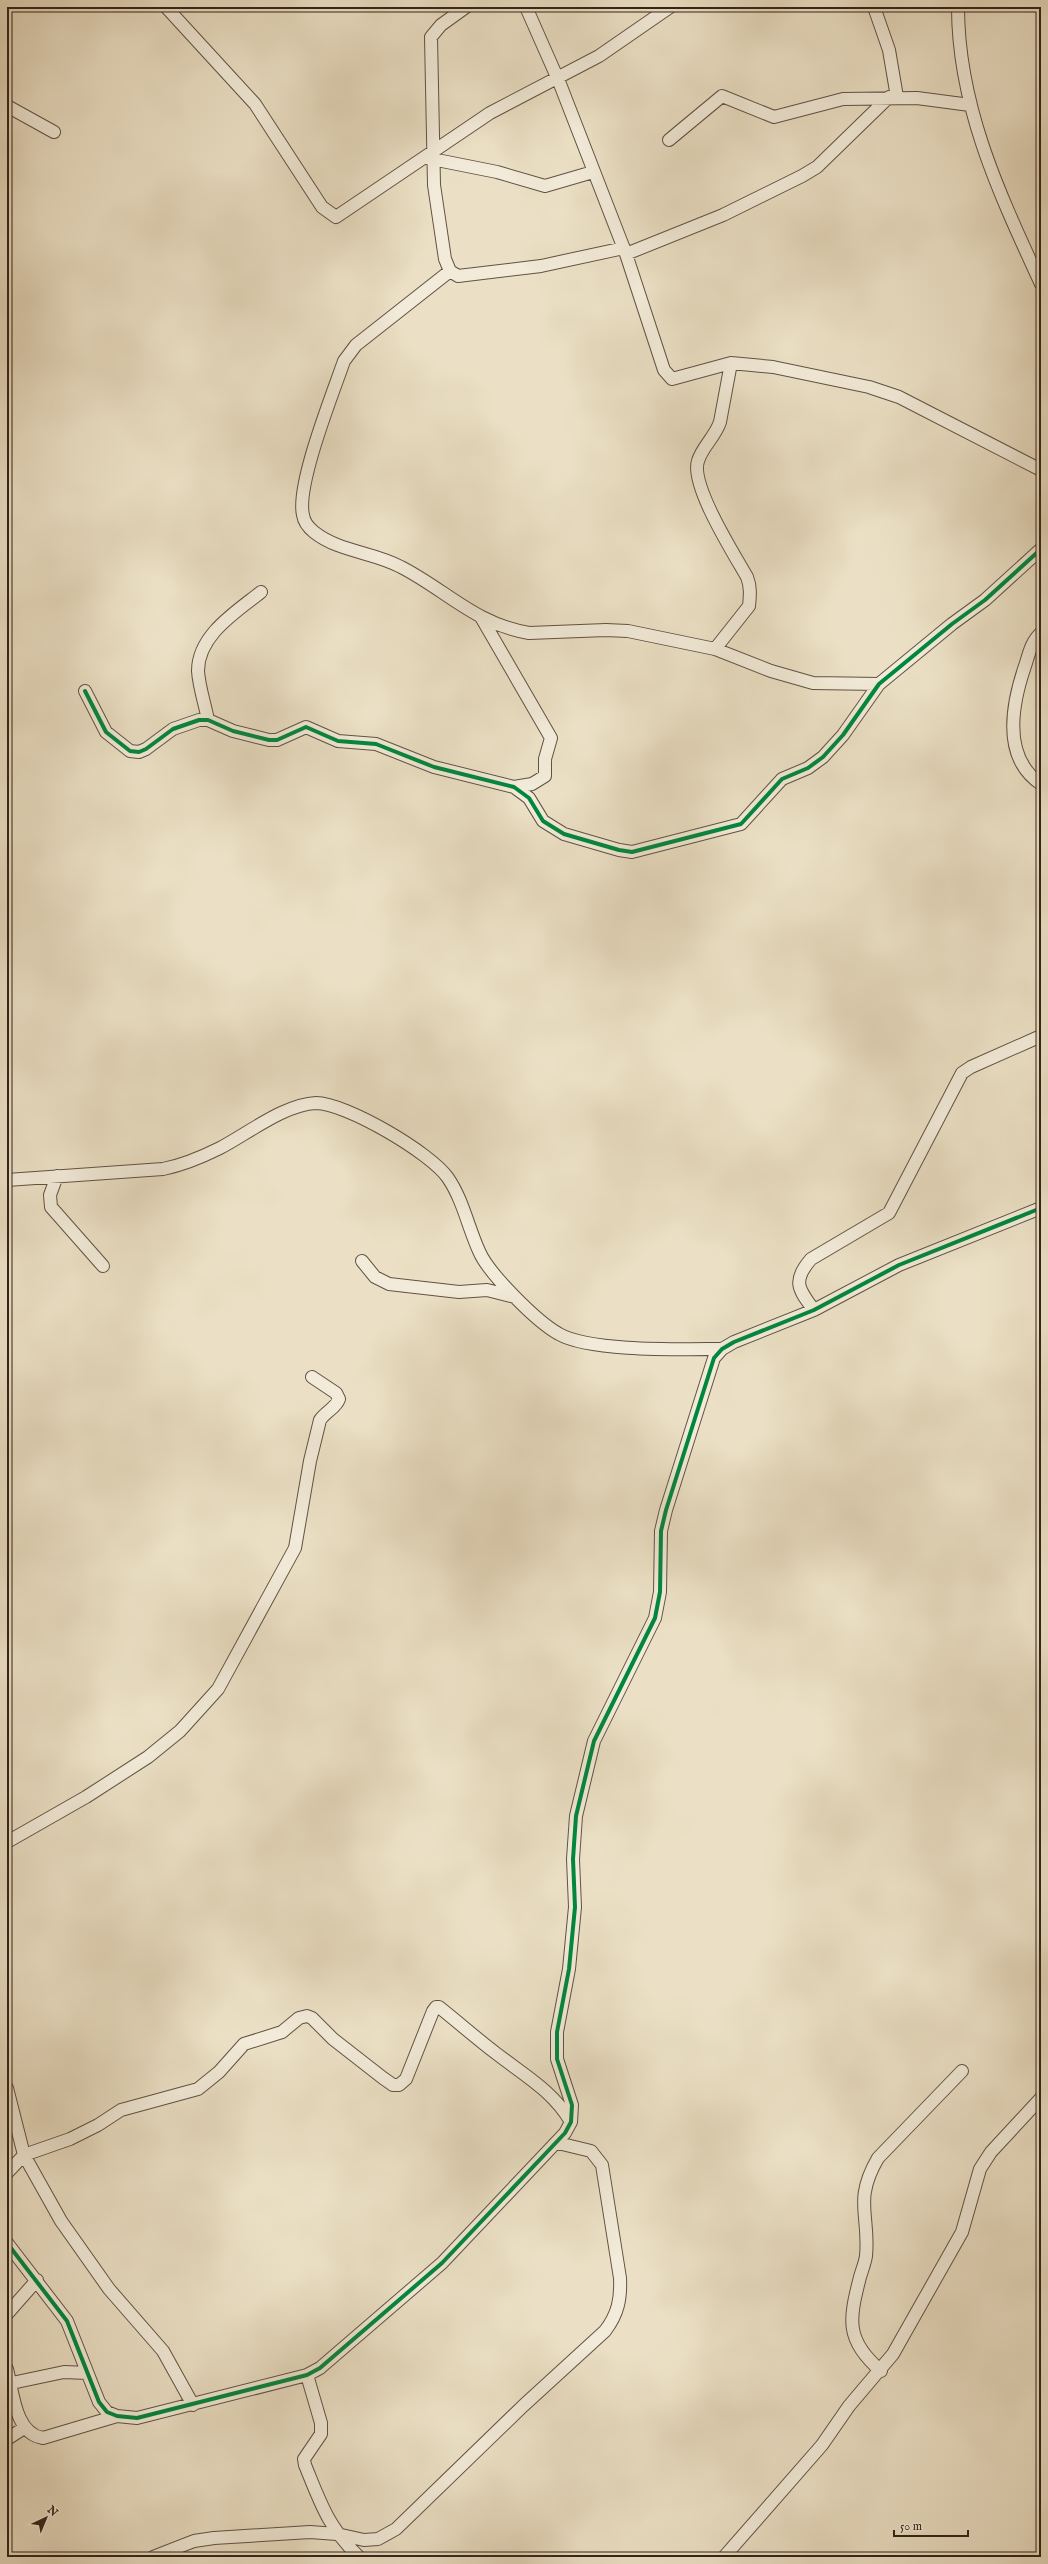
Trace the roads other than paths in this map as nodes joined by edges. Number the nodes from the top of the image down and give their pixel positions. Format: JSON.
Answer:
{"nodes":[{"id":1,"x":166,"y":7,"type":"edge"},
{"id":2,"x":466,"y":7,"type":"edge"},
{"id":3,"x":526,"y":7,"type":"edge"},
{"id":4,"x":670,"y":7,"type":"edge"},
{"id":5,"x":874,"y":7,"type":"edge"},
{"id":6,"x":958,"y":7,"type":"edge"},
{"id":7,"x":558,"y":79,"type":"junction"},
{"id":8,"x":893,"y":97,"type":"junction"},
{"id":9,"x":970,"y":105,"type":"junction"},
{"id":10,"x":7,"y":106,"type":"edge"},
{"id":11,"x":54,"y":132,"type":"dead end"},
{"id":12,"x":669,"y":140,"type":"dead end"},
{"id":13,"x":430,"y":156,"type":"junction"},
{"id":14,"x":593,"y":172,"type":"junction"},
{"id":15,"x":625,"y":251,"type":"junction"},
{"id":16,"x":450,"y":271,"type":"junction"},
{"id":17,"x":1041,"y":284,"type":"edge"},
{"id":18,"x":731,"y":363,"type":"junction"},
{"id":19,"x":1041,"y":470,"type":"edge"},
{"id":20,"x":1039,"y":555,"type":"edge"},
{"id":21,"x":261,"y":592,"type":"dead end"},
{"id":22,"x":481,"y":617,"type":"junction"},
{"id":23,"x":1041,"y":634,"type":"edge"},
{"id":24,"x":715,"y":649,"type":"junction"},
{"id":25,"x":879,"y":684,"type":"junction"},
{"id":26,"x":85,"y":691,"type":"dead end"},
{"id":27,"x":208,"y":720,"type":"junction"},
{"id":28,"x":1041,"y":784,"type":"edge"},
{"id":29,"x":514,"y":787,"type":"junction"},
{"id":30,"x":1041,"y":1036,"type":"edge"},
{"id":31,"x":57,"y":1176,"type":"junction"},
{"id":32,"x":7,"y":1180,"type":"edge"},
{"id":33,"x":1041,"y":1208,"type":"edge"},
{"id":34,"x":362,"y":1261,"type":"dead end"},
{"id":35,"x":103,"y":1266,"type":"dead end"},
{"id":36,"x":517,"y":1297,"type":"junction"},
{"id":37,"x":814,"y":1310,"type":"junction"},
{"id":38,"x":722,"y":1349,"type":"junction"},
{"id":39,"x":312,"y":1377,"type":"dead end"},
{"id":40,"x":7,"y":1842,"type":"edge"},
{"id":41,"x":962,"y":2071,"type":"dead end"},
{"id":42,"x":7,"y":2088,"type":"edge"},
{"id":43,"x":1041,"y":2098,"type":"edge"},
{"id":44,"x":571,"y":2122,"type":"junction"},
{"id":45,"x":558,"y":2142,"type":"junction"},
{"id":46,"x":24,"y":2155,"type":"junction"},
{"id":47,"x":7,"y":2173,"type":"edge"},
{"id":48,"x":7,"y":2243,"type":"edge"},
{"id":49,"x":37,"y":2280,"type":"junction"},
{"id":50,"x":7,"y":2314,"type":"edge"},
{"id":51,"x":7,"y":2370,"type":"edge"},
{"id":52,"x":881,"y":2371,"type":"junction"},
{"id":53,"x":87,"y":2373,"type":"junction"},
{"id":54,"x":307,"y":2375,"type":"junction"},
{"id":55,"x":9,"y":2383,"type":"edge"},
{"id":56,"x":193,"y":2405,"type":"junction"},
{"id":57,"x":117,"y":2416,"type":"junction"},
{"id":58,"x":24,"y":2428,"type":"junction"},
{"id":59,"x":7,"y":2438,"type":"edge"},
{"id":60,"x":337,"y":2534,"type":"junction"},
{"id":61,"x":153,"y":2557,"type":"edge"},
{"id":62,"x":359,"y":2557,"type":"edge"},
{"id":63,"x":724,"y":2557,"type":"edge"}],
"edges":[{"from":1,"to":13,"type":"street"},
{"from":2,"to":13,"type":"street"},
{"from":3,"to":7,"type":"street"},
{"from":4,"to":7,"type":"street"},
{"from":5,"to":8,"type":"street"},
{"from":6,"to":9,"type":"street"},
{"from":7,"to":13,"type":"street"},
{"from":7,"to":14,"type":"street"},
{"from":8,"to":9,"type":"street"},
{"from":8,"to":12,"type":"street"},
{"from":8,"to":15,"type":"street"},
{"from":9,"to":17,"type":"street"},
{"from":10,"to":11,"type":"street"},
{"from":13,"to":14,"type":"street"},
{"from":13,"to":16,"type":"street"},
{"from":14,"to":15,"type":"street"},
{"from":15,"to":16,"type":"street"},
{"from":15,"to":18,"type":"street"},
{"from":16,"to":22,"type":"street"},
{"from":18,"to":19,"type":"street"},
{"from":18,"to":24,"type":"street"},
{"from":20,"to":25,"type":"street"},
{"from":21,"to":27,"type":"street"},
{"from":22,"to":24,"type":"street"},
{"from":22,"to":29,"type":"street"},
{"from":23,"to":28,"type":"street"},
{"from":24,"to":25,"type":"street"},
{"from":25,"to":29,"type":"street"},
{"from":26,"to":27,"type":"street"},
{"from":27,"to":29,"type":"street"},
{"from":30,"to":37,"type":"street"},
{"from":31,"to":32,"type":"street"},
{"from":31,"to":35,"type":"street"},
{"from":31,"to":36,"type":"street"},
{"from":33,"to":37,"type":"street"},
{"from":34,"to":36,"type":"street"},
{"from":36,"to":38,"type":"street"},
{"from":37,"to":38,"type":"street"},
{"from":38,"to":44,"type":"street"},
{"from":39,"to":40,"type":"street"},
{"from":41,"to":52,"type":"street"},
{"from":42,"to":46,"type":"street"},
{"from":43,"to":52,"type":"street"},
{"from":44,"to":45,"type":"street"},
{"from":44,"to":46,"type":"street"},
{"from":45,"to":54,"type":"street"},
{"from":45,"to":60,"type":"street"},
{"from":46,"to":47,"type":"street"},
{"from":46,"to":56,"type":"street"},
{"from":48,"to":49,"type":"street"},
{"from":49,"to":50,"type":"street"},
{"from":49,"to":53,"type":"street"},
{"from":51,"to":55,"type":"street"},
{"from":52,"to":63,"type":"street"},
{"from":53,"to":55,"type":"street"},
{"from":53,"to":57,"type":"street"},
{"from":54,"to":56,"type":"street"},
{"from":54,"to":60,"type":"street"},
{"from":55,"to":58,"type":"street"},
{"from":56,"to":57,"type":"street"},
{"from":57,"to":58,"type":"street"},
{"from":58,"to":59,"type":"street"},
{"from":60,"to":61,"type":"street"},
{"from":60,"to":62,"type":"street"}]}
